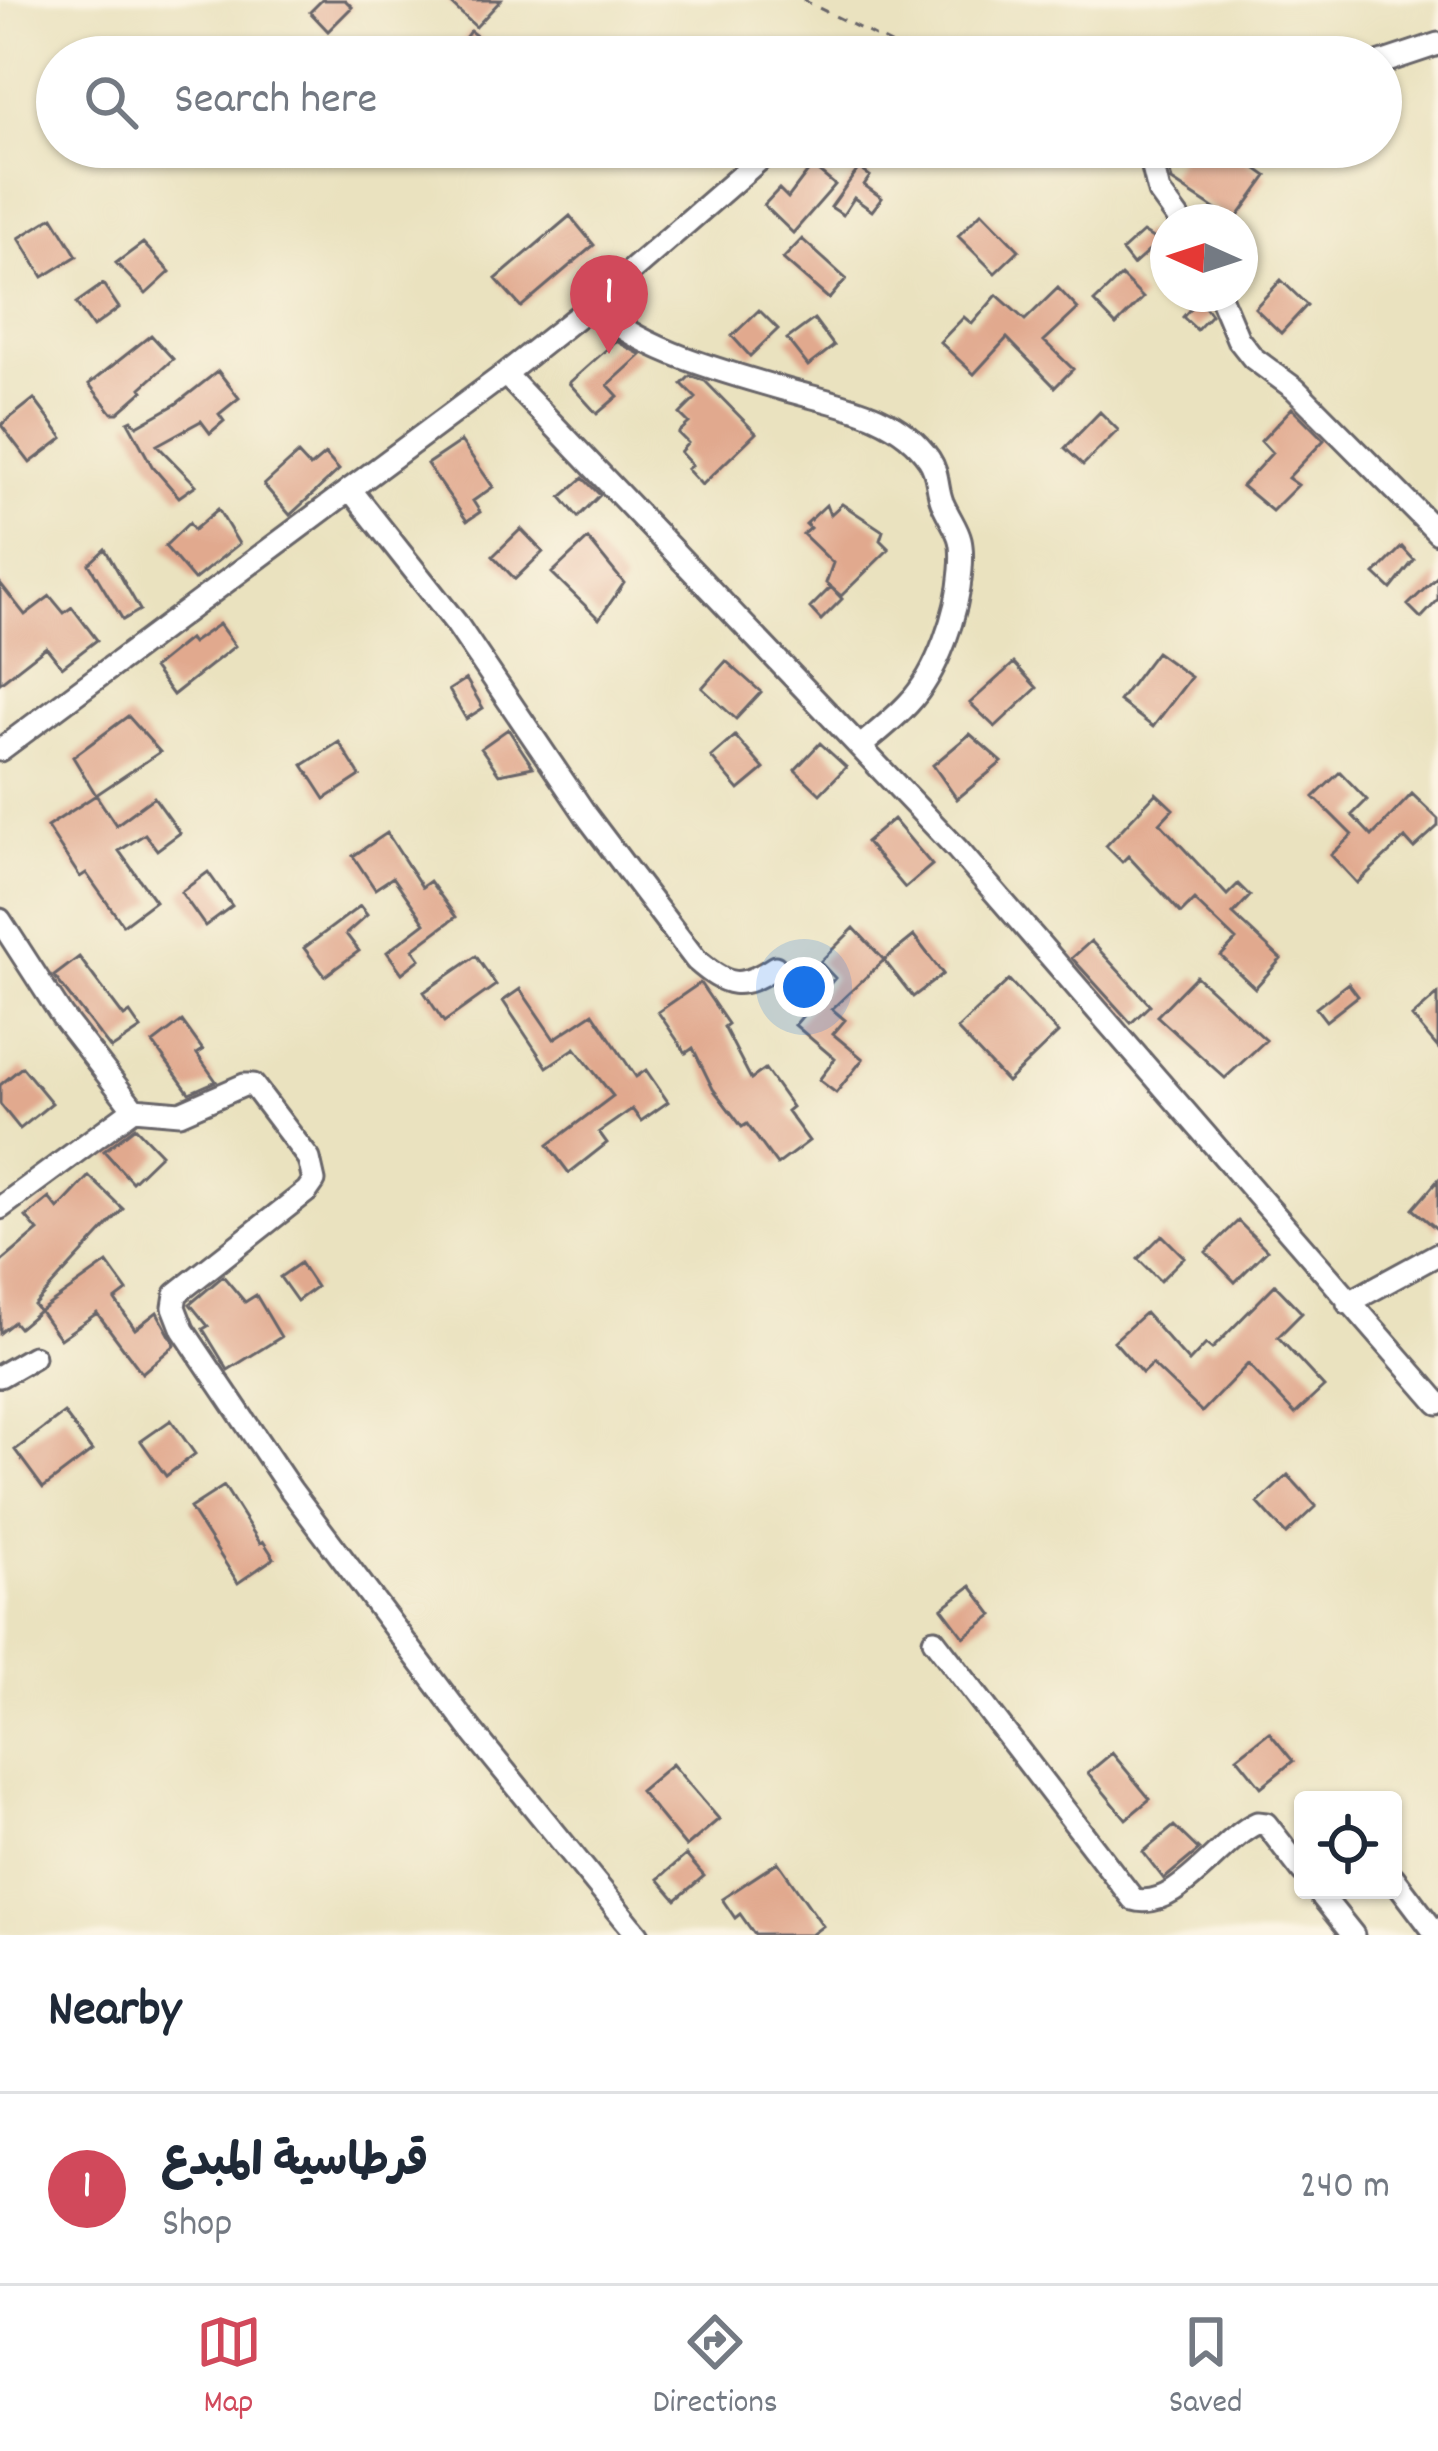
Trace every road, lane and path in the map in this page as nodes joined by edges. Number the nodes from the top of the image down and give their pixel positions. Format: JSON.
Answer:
{"nodes":[{"id":1,"x":803,"y":0,"type":"edge"},
{"id":2,"x":875,"y":36,"type":"edge"},
{"id":3,"x":1438,"y":44,"type":"edge"},
{"id":4,"x":1402,"y":57,"type":"edge"},
{"id":5,"x":750,"y":168,"type":"edge"},
{"id":6,"x":1154,"y":168,"type":"edge"},
{"id":7,"x":1168,"y":204,"type":"edge"},
{"id":8,"x":592,"y":305,"type":"junction"},
{"id":9,"x":1227,"y":312,"type":"edge"},
{"id":10,"x":505,"y":374,"type":"junction"},
{"id":11,"x":350,"y":489,"type":"junction"},
{"id":12,"x":1438,"y":532,"type":"edge"},
{"id":13,"x":860,"y":747,"type":"junction"},
{"id":14,"x":0,"y":751,"type":"edge"},
{"id":15,"x":0,"y":920,"type":"edge"},
{"id":16,"x":775,"y":968,"type":"dead end"},
{"id":17,"x":134,"y":1109,"type":"junction"},
{"id":18,"x":0,"y":1208,"type":"edge"},
{"id":19,"x":1438,"y":1254,"type":"edge"},
{"id":20,"x":1348,"y":1303,"type":"junction"},
{"id":21,"x":33,"y":1358,"type":"dead end"},
{"id":22,"x":0,"y":1376,"type":"edge"},
{"id":23,"x":1438,"y":1403,"type":"edge"},
{"id":24,"x":934,"y":1640,"type":"dead end"},
{"id":25,"x":1294,"y":1860,"type":"edge"},
{"id":26,"x":1402,"y":1889,"type":"edge"},
{"id":27,"x":1324,"y":1899,"type":"edge"},
{"id":28,"x":638,"y":1935,"type":"edge"},
{"id":29,"x":1353,"y":1935,"type":"edge"},
{"id":30,"x":1437,"y":1935,"type":"edge"}],
"edges":[{"from":1,"to":2,"type":"path"},
{"from":3,"to":4,"type":"street"},
{"from":5,"to":8,"type":"street"},
{"from":6,"to":7,"type":"street"},
{"from":8,"to":10,"type":"street"},
{"from":8,"to":13,"type":"street"},
{"from":9,"to":12,"type":"street"},
{"from":10,"to":11,"type":"street"},
{"from":10,"to":13,"type":"street"},
{"from":11,"to":14,"type":"street"},
{"from":11,"to":16,"type":"street"},
{"from":13,"to":20,"type":"street"},
{"from":15,"to":17,"type":"street"},
{"from":17,"to":18,"type":"street"},
{"from":17,"to":28,"type":"street"},
{"from":19,"to":20,"type":"street"},
{"from":20,"to":23,"type":"street"},
{"from":21,"to":22,"type":"street"},
{"from":24,"to":25,"type":"street"},
{"from":26,"to":30,"type":"street"},
{"from":27,"to":29,"type":"street"}]}
